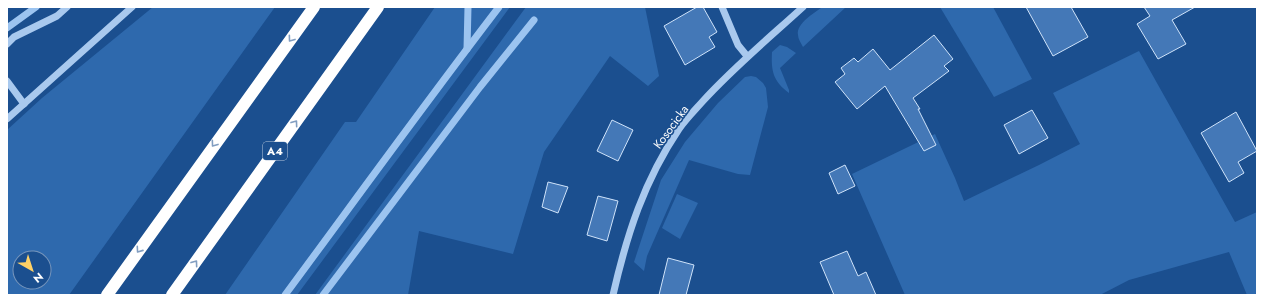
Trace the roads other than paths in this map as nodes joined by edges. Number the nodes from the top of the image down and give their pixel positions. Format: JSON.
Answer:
{"nodes":[{"id":1,"x":67,"y":7,"type":"edge"},
{"id":2,"x":132,"y":7,"type":"edge"},
{"id":3,"x":314,"y":7,"type":"edge"},
{"id":4,"x":378,"y":7,"type":"edge"},
{"id":5,"x":722,"y":7,"type":"edge"},
{"id":6,"x":803,"y":7,"type":"edge"},
{"id":7,"x":7,"y":44,"type":"edge"},
{"id":8,"x":747,"y":56,"type":"junction"},
{"id":9,"x":7,"y":81,"type":"edge"},
{"id":10,"x":24,"y":104,"type":"junction"},
{"id":11,"x":7,"y":119,"type":"edge"},
{"id":12,"x":107,"y":295,"type":"edge"},
{"id":13,"x":172,"y":295,"type":"edge"},
{"id":14,"x":613,"y":295,"type":"edge"}],
"edges":[{"from":1,"to":7,"type":"street"},
{"from":2,"to":10,"type":"street"},
{"from":3,"to":12,"type":"highway","one_way":true},
{"from":13,"to":4,"type":"highway","number":"A4","one_way":true},
{"from":5,"to":8,"type":"street"},
{"from":6,"to":8,"type":"street","name":"Kosocicka"},
{"from":8,"to":14,"type":"street","name":"Kosocicka"},
{"from":9,"to":10,"type":"street"},
{"from":10,"to":11,"type":"street"}]}
